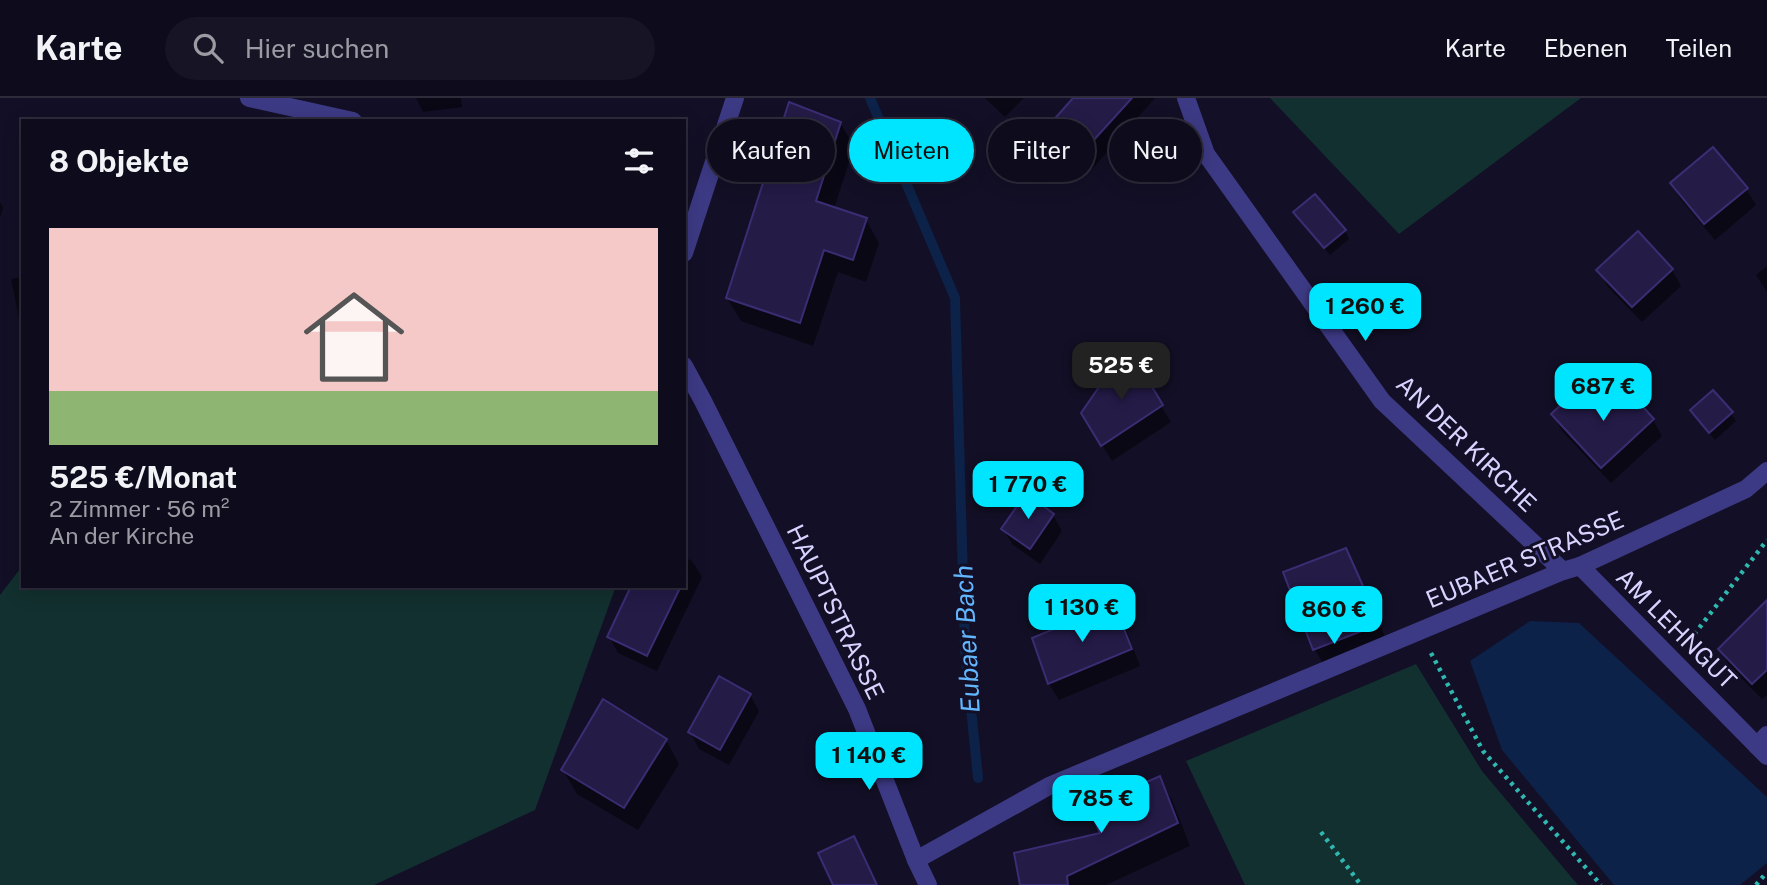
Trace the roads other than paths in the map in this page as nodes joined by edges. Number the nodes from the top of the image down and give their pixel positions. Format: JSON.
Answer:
{"nodes":[{"id":1,"x":249,"y":98,"type":"edge"},
{"id":2,"x":735,"y":98,"type":"edge"},
{"id":3,"x":1186,"y":98,"type":"edge"},
{"id":4,"x":345,"y":119,"type":"edge"},
{"id":5,"x":686,"y":247,"type":"edge"},
{"id":6,"x":686,"y":370,"type":"edge"},
{"id":7,"x":1767,"y":471,"type":"edge"},
{"id":8,"x":1571,"y":568,"type":"junction"},
{"id":9,"x":1764,"y":746,"type":"edge"},
{"id":10,"x":916,"y":860,"type":"junction"},
{"id":11,"x":928,"y":885,"type":"edge"}],
"edges":[{"from":1,"to":4,"type":"street"},
{"from":2,"to":5,"type":"street"},
{"from":3,"to":8,"type":"street","name":"AN DER KIRCHE"},
{"from":6,"to":10,"type":"street","name":"HAUPTSTRASSE"},
{"from":7,"to":8,"type":"street","name":"EUBAER STRASSE"},
{"from":8,"to":9,"type":"street","name":"AM LEHNGUT"},
{"from":8,"to":10,"type":"street","name":"EUBAER STRASSE"},
{"from":10,"to":11,"type":"street","name":"HAUPTSTRASSE"}]}
